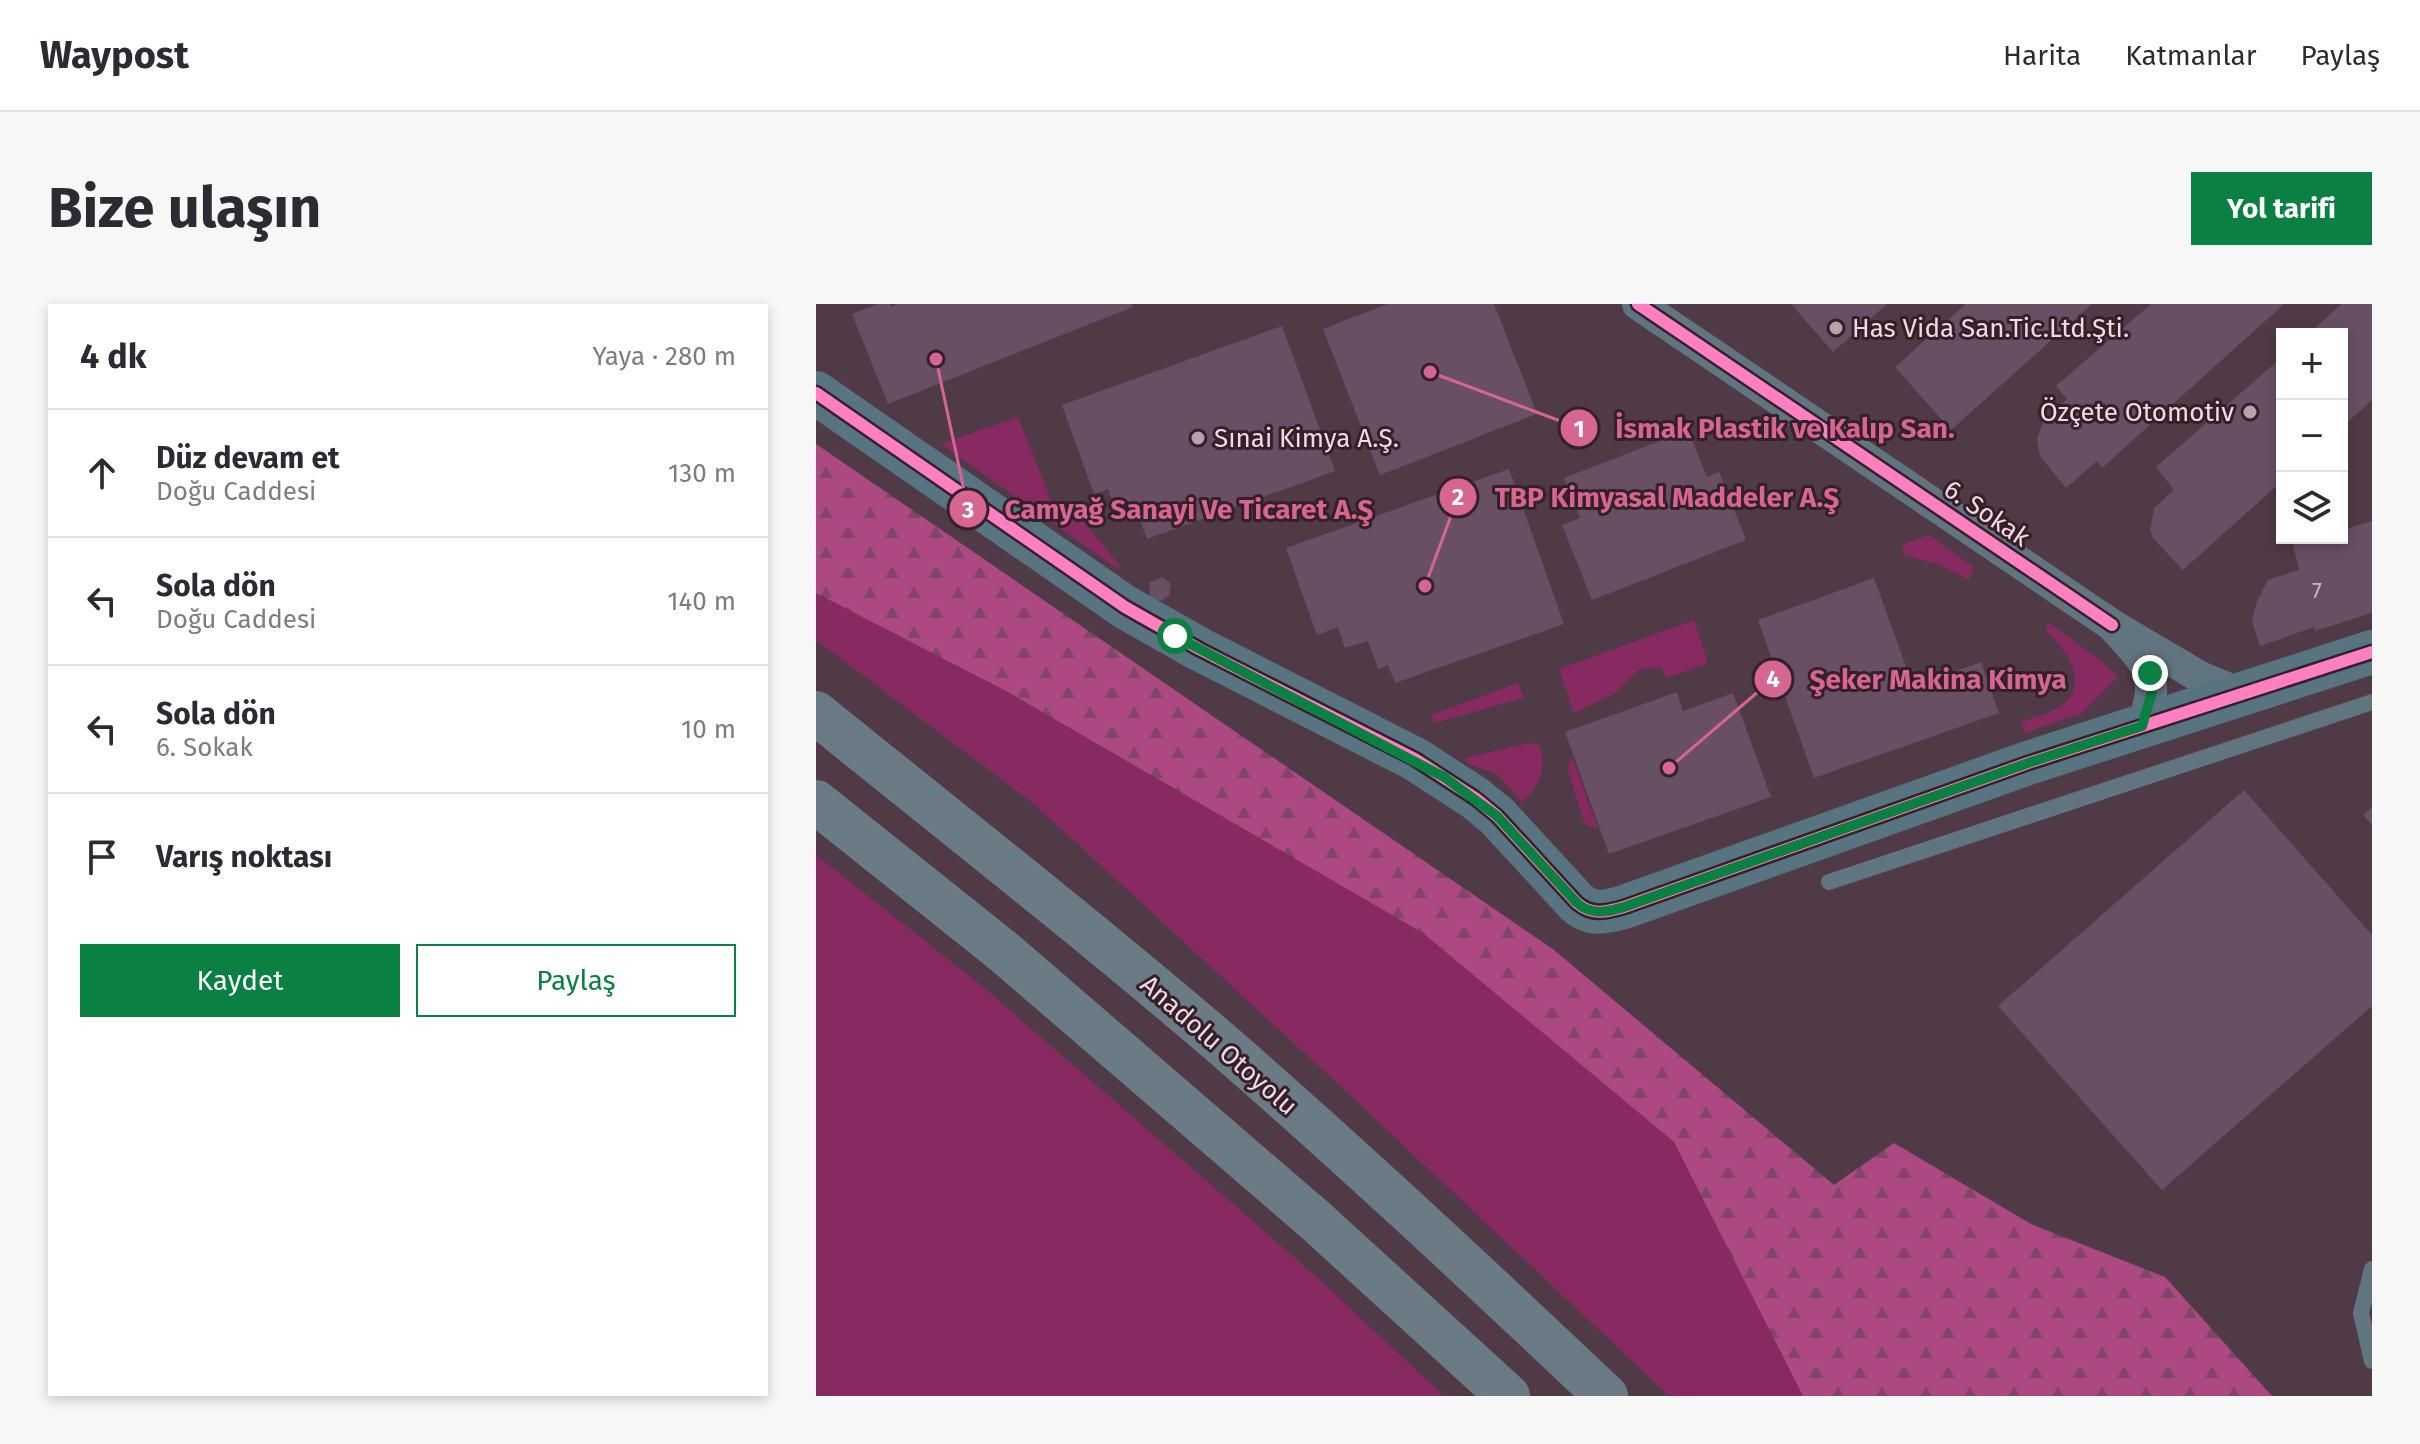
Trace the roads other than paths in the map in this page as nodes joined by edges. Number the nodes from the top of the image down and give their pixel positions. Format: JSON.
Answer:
{"nodes":[{"id":1,"x":1638,"y":304,"type":"edge"},
{"id":2,"x":816,"y":393,"type":"edge"},
{"id":3,"x":2112,"y":625,"type":"junction"},
{"id":4,"x":2372,"y":652,"type":"edge"},
{"id":5,"x":2241,"y":694,"type":"junction"},
{"id":6,"x":2372,"y":702,"type":"edge"},
{"id":7,"x":816,"y":713,"type":"edge"},
{"id":8,"x":2142,"y":726,"type":"junction"},
{"id":9,"x":816,"y":802,"type":"edge"},
{"id":10,"x":1829,"y":882,"type":"dead end"},
{"id":11,"x":2372,"y":1269,"type":"edge"},
{"id":12,"x":2372,"y":1361,"type":"edge"},
{"id":13,"x":1508,"y":1396,"type":"edge"},
{"id":14,"x":1606,"y":1396,"type":"edge"}],
"edges":[{"from":1,"to":3,"type":"street","name":"6. Sokak"},
{"from":2,"to":8,"type":"street"},
{"from":3,"to":5,"type":"street","name":"6. Sokak"},
{"from":3,"to":8,"type":"street","name":"6. Sokak"},
{"from":4,"to":5,"type":"street"},
{"from":5,"to":8,"type":"street"},
{"from":6,"to":10,"type":"lane"},
{"from":7,"to":14,"type":"highway","name":"Anadolu Otoyolu"},
{"from":9,"to":13,"type":"highway"},
{"from":11,"to":12,"type":"lane"}]}
